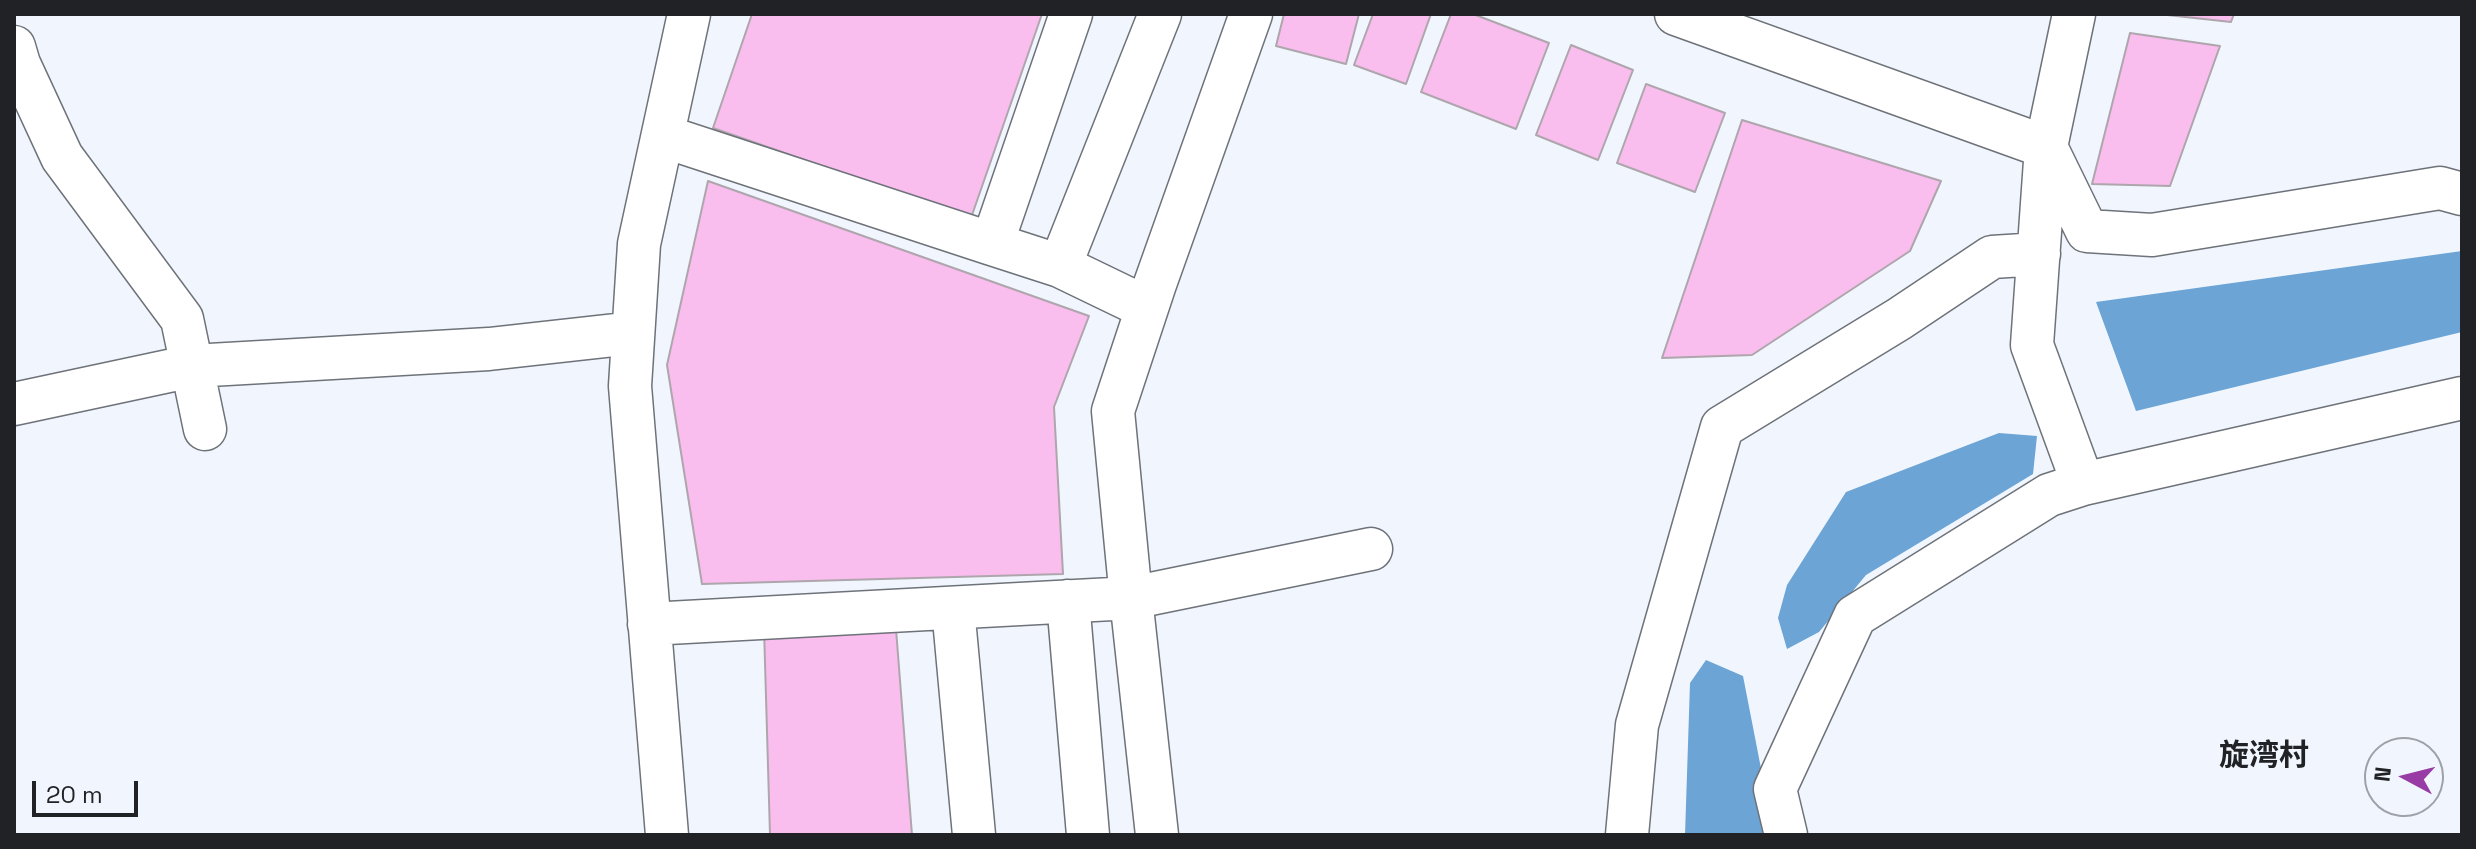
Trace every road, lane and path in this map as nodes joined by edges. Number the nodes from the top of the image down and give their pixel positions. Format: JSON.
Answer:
{"nodes":[{"id":1,"x":689,"y":14,"type":"edge"},
{"id":2,"x":1071,"y":14,"type":"edge"},
{"id":3,"x":1160,"y":14,"type":"edge"},
{"id":4,"x":1251,"y":14,"type":"edge"},
{"id":5,"x":1676,"y":14,"type":"edge"},
{"id":6,"x":2049,"y":14,"type":"edge"},
{"id":7,"x":2074,"y":14,"type":"edge"},
{"id":8,"x":1756,"y":28,"type":"edge"},
{"id":9,"x":14,"y":47,"type":"edge"},
{"id":10,"x":663,"y":136,"type":"junction"},
{"id":11,"x":2046,"y":147,"type":"junction"},
{"id":12,"x":2462,"y":194,"type":"edge"},
{"id":13,"x":992,"y":244,"type":"junction"},
{"id":14,"x":2039,"y":254,"type":"junction"},
{"id":15,"x":1060,"y":266,"type":"junction"},
{"id":16,"x":1147,"y":308,"type":"junction"},
{"id":17,"x":633,"y":333,"type":"junction"},
{"id":18,"x":192,"y":366,"type":"junction"},
{"id":19,"x":2462,"y":398,"type":"edge"},
{"id":20,"x":14,"y":404,"type":"edge"},
{"id":21,"x":205,"y":429,"type":"dead end"},
{"id":22,"x":2083,"y":484,"type":"junction"},
{"id":23,"x":1371,"y":549,"type":"dead end"},
{"id":24,"x":1131,"y":598,"type":"junction"},
{"id":25,"x":1068,"y":601,"type":"junction"},
{"id":26,"x":953,"y":608,"type":"junction"},
{"id":27,"x":649,"y":624,"type":"junction"},
{"id":28,"x":667,"y":835,"type":"edge"},
{"id":29,"x":974,"y":835,"type":"edge"},
{"id":30,"x":1088,"y":835,"type":"edge"},
{"id":31,"x":1157,"y":835,"type":"edge"},
{"id":32,"x":1627,"y":835,"type":"edge"},
{"id":33,"x":1786,"y":835,"type":"edge"}],
"edges":[{"from":1,"to":10,"type":"street"},
{"from":2,"to":13,"type":"street"},
{"from":3,"to":15,"type":"street"},
{"from":4,"to":16,"type":"street"},
{"from":5,"to":8,"type":"street"},
{"from":6,"to":11,"type":"street"},
{"from":7,"to":11,"type":"street"},
{"from":8,"to":11,"type":"street"},
{"from":9,"to":18,"type":"street"},
{"from":10,"to":13,"type":"street"},
{"from":10,"to":17,"type":"street"},
{"from":11,"to":12,"type":"street"},
{"from":11,"to":14,"type":"street"},
{"from":13,"to":15,"type":"street"},
{"from":14,"to":22,"type":"street"},
{"from":14,"to":32,"type":"street"},
{"from":15,"to":16,"type":"street"},
{"from":16,"to":24,"type":"street"},
{"from":17,"to":18,"type":"street"},
{"from":17,"to":27,"type":"street"},
{"from":18,"to":20,"type":"street"},
{"from":18,"to":21,"type":"street"},
{"from":19,"to":22,"type":"street"},
{"from":22,"to":33,"type":"street"},
{"from":23,"to":24,"type":"street"},
{"from":24,"to":25,"type":"street"},
{"from":24,"to":31,"type":"street"},
{"from":25,"to":26,"type":"street"},
{"from":25,"to":30,"type":"street"},
{"from":26,"to":27,"type":"street"},
{"from":26,"to":29,"type":"street"},
{"from":27,"to":28,"type":"street"}]}
